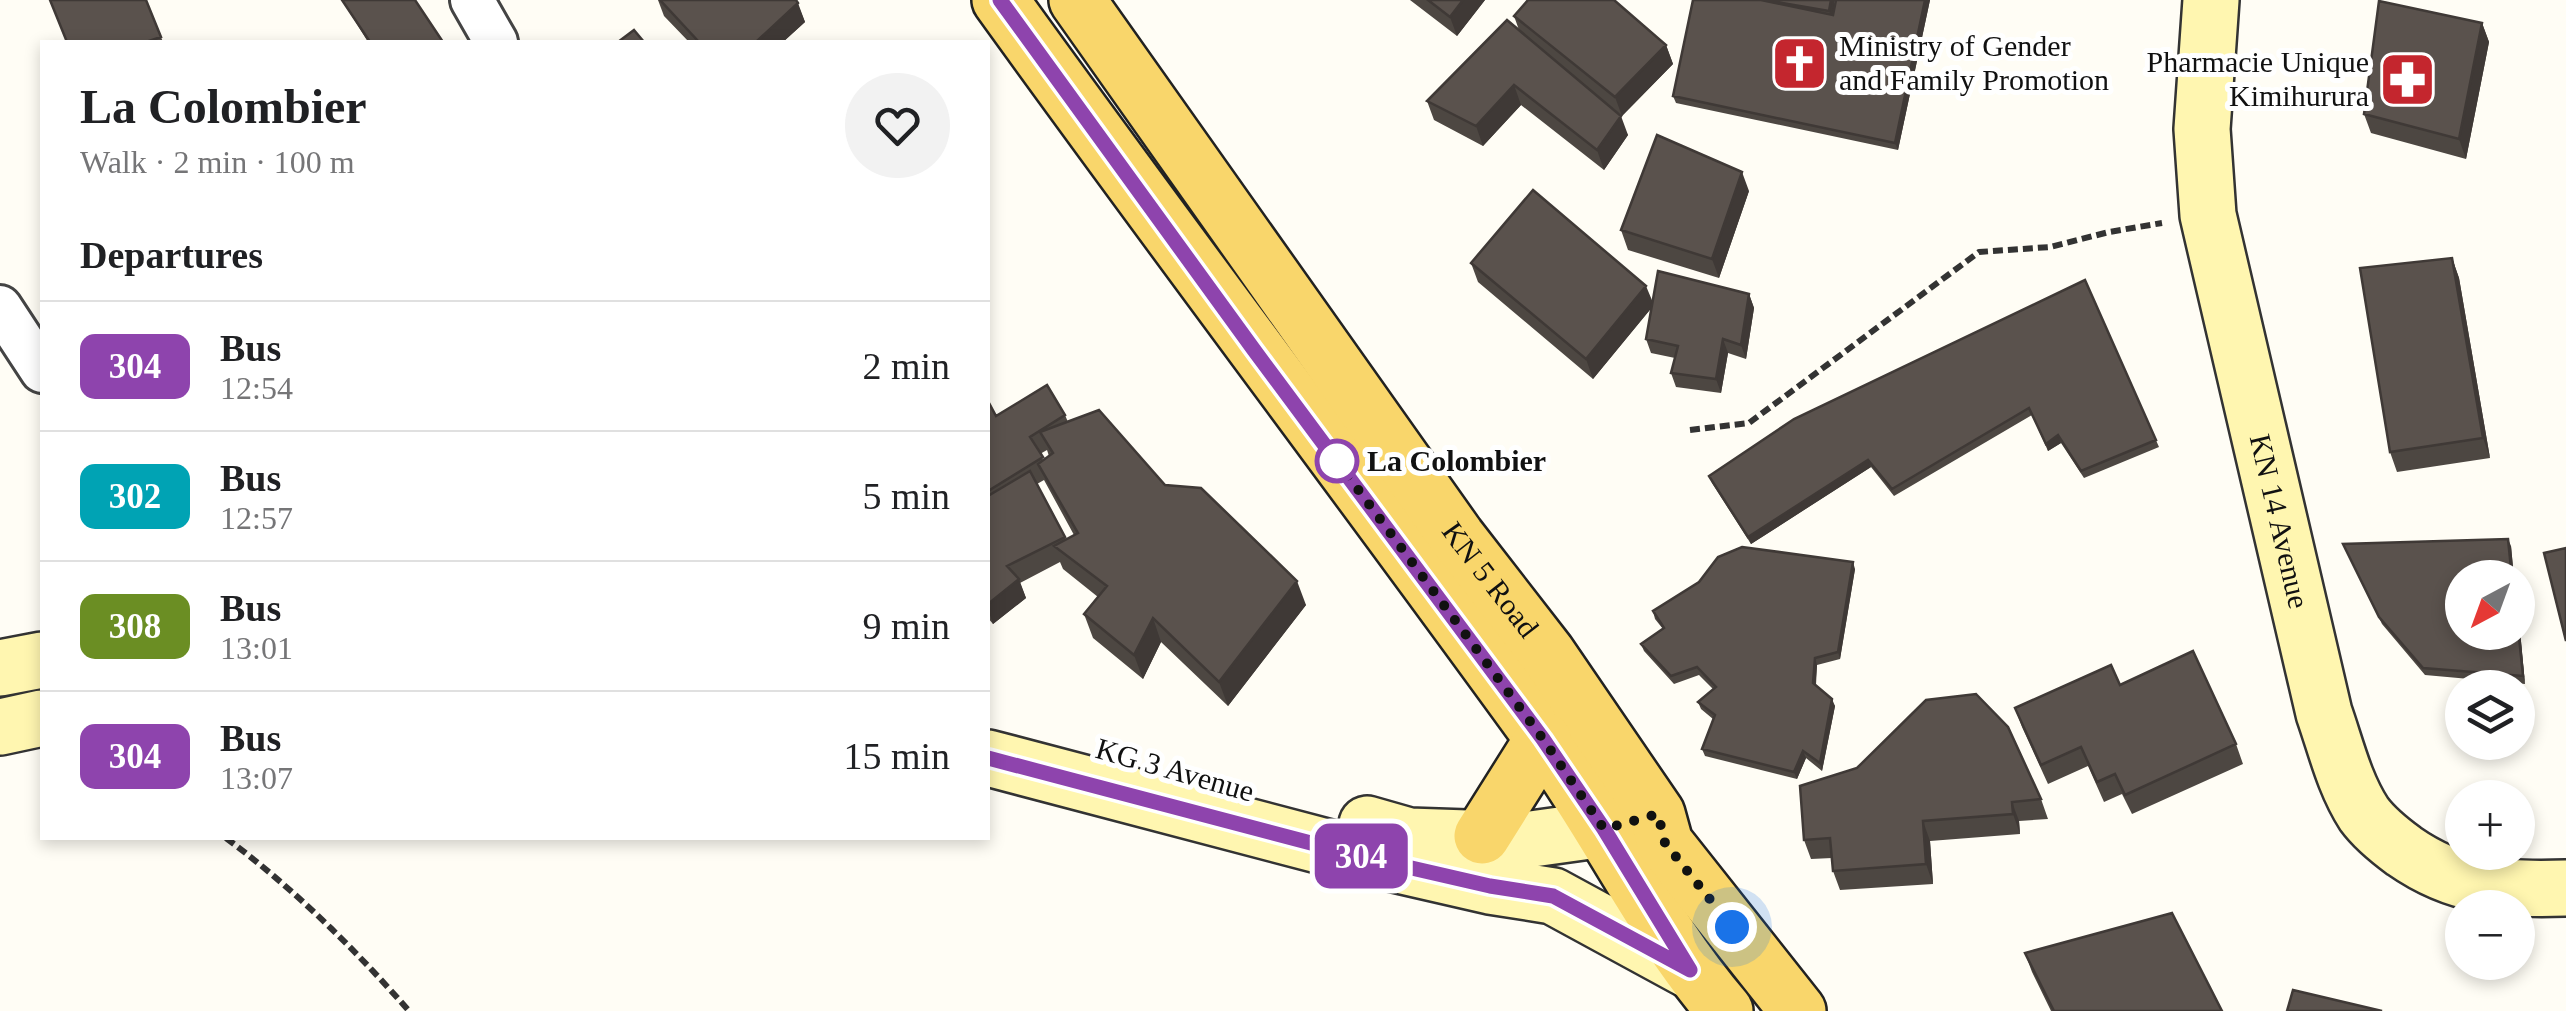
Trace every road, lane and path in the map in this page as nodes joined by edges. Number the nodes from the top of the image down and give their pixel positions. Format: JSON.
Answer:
{"nodes":[{"id":1,"x":472,"y":0,"type":"edge"},
{"id":2,"x":1000,"y":0,"type":"edge"},
{"id":3,"x":1077,"y":0,"type":"edge"},
{"id":4,"x":2211,"y":0,"type":"edge"},
{"id":5,"x":495,"y":40,"type":"edge"},
{"id":6,"x":2109,"y":232,"type":"dead end"},
{"id":7,"x":0,"y":307,"type":"edge"},
{"id":8,"x":40,"y":368,"type":"edge"},
{"id":9,"x":1690,"y":430,"type":"dead end"},
{"id":10,"x":40,"y":660,"type":"edge"},
{"id":11,"x":0,"y":668,"type":"edge"},
{"id":12,"x":40,"y":718,"type":"edge"},
{"id":13,"x":990,"y":722,"type":"edge"},
{"id":14,"x":0,"y":727,"type":"edge"},
{"id":15,"x":1543,"y":739,"type":"junction"},
{"id":16,"x":990,"y":759,"type":"edge"},
{"id":17,"x":1661,"y":828,"type":"junction"},
{"id":18,"x":1604,"y":829,"type":"junction"},
{"id":19,"x":1482,"y":836,"type":"junction"},
{"id":20,"x":229,"y":840,"type":"edge"},
{"id":21,"x":2566,"y":888,"type":"edge"},
{"id":22,"x":1690,"y":970,"type":"junction"},
{"id":23,"x":409,"y":1011,"type":"edge"},
{"id":24,"x":1725,"y":1011,"type":"edge"},
{"id":25,"x":1798,"y":1011,"type":"edge"}],
"edges":[{"from":1,"to":5,"type":"street"},
{"from":2,"to":15,"type":"main road","name":"KN 5 Road"},
{"from":3,"to":17,"type":"main road","name":"KN 5 Road"},
{"from":4,"to":21,"type":"main road","name":"KN 14 Avenue"},
{"from":6,"to":9,"type":"path"},
{"from":7,"to":8,"type":"street"},
{"from":10,"to":11,"type":"main road"},
{"from":12,"to":14,"type":"main road"},
{"from":13,"to":19,"type":"main road","name":"KG 3 Avenue"},
{"from":15,"to":18,"type":"main road","name":"KN 5 Road"},
{"from":15,"to":19,"type":"main road"},
{"from":16,"to":22,"type":"main road","name":"KG 3 Avenue"},
{"from":17,"to":18,"type":"main road","name":"KG 3 Avenue"},
{"from":17,"to":22,"type":"main road"},
{"from":17,"to":25,"type":"main road","name":"KN 5 Road"},
{"from":18,"to":19,"type":"main road","name":"KG 3 Avenue"},
{"from":18,"to":22,"type":"main road","name":"KN 5 Road"},
{"from":20,"to":23,"type":"path"},
{"from":22,"to":24,"type":"main road","name":"KN 5 Road"}]}
